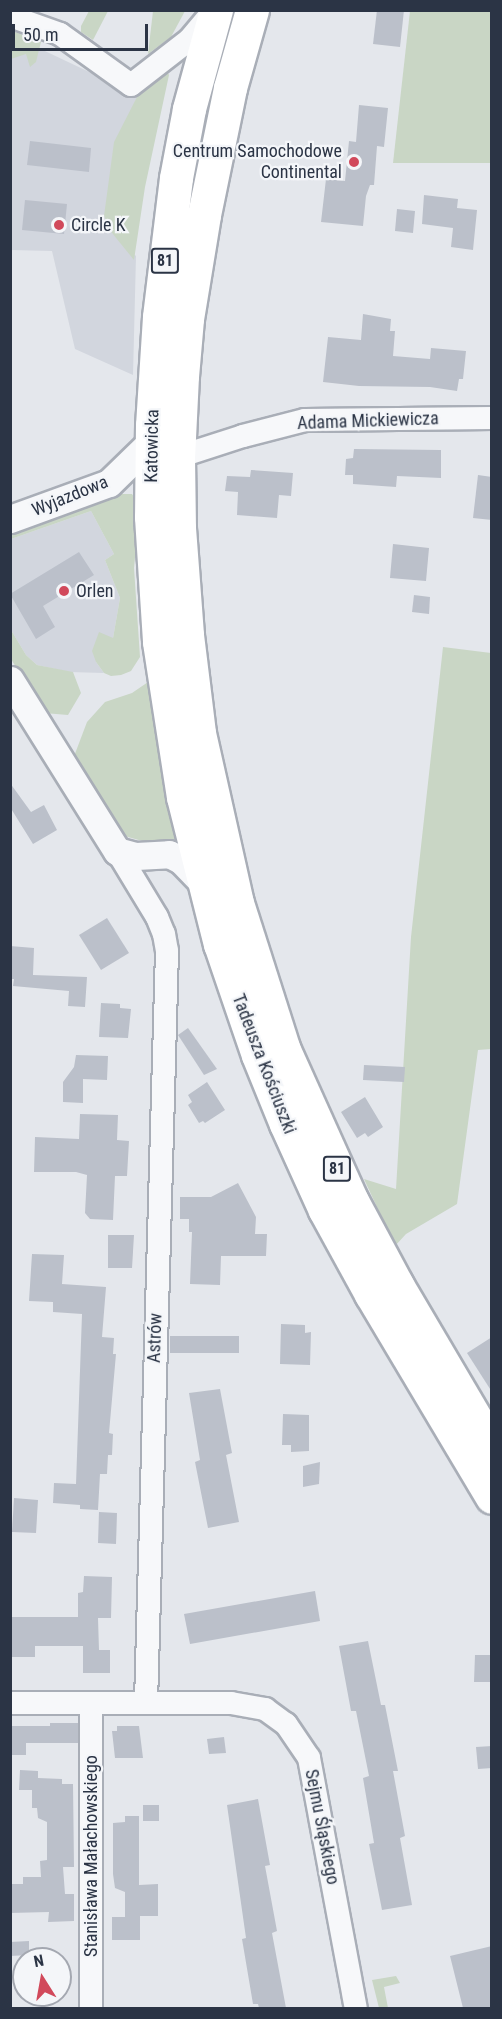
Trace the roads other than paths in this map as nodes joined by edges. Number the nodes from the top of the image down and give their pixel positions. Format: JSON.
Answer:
{"nodes":[{"id":1,"x":41,"y":10,"type":"edge"},
{"id":2,"x":214,"y":10,"type":"edge"},
{"id":3,"x":252,"y":10,"type":"edge"},
{"id":4,"x":10,"y":16,"type":"edge"},
{"id":5,"x":60,"y":34,"type":"junction"},
{"id":6,"x":492,"y":418,"type":"edge"},
{"id":7,"x":165,"y":449,"type":"junction"},
{"id":8,"x":10,"y":519,"type":"edge"},
{"id":9,"x":10,"y":680,"type":"edge"},
{"id":10,"x":117,"y":851,"type":"junction"},
{"id":11,"x":216,"y":877,"type":"junction"},
{"id":12,"x":492,"y":1446,"type":"edge"},
{"id":13,"x":492,"y":1497,"type":"edge"},
{"id":14,"x":10,"y":1703,"type":"edge"},
{"id":15,"x":91,"y":1703,"type":"junction"},
{"id":16,"x":146,"y":1703,"type":"junction"},
{"id":17,"x":91,"y":2008,"type":"edge"},
{"id":18,"x":356,"y":2008,"type":"edge"}],
"edges":[{"from":1,"to":5,"type":"street"},
{"from":2,"to":5,"type":"street"},
{"from":2,"to":7,"type":"main road","name":"Katowicka","number":"81"},
{"from":3,"to":7,"type":"main road","name":"Katowicka","number":"81"},
{"from":4,"to":5,"type":"street"},
{"from":6,"to":7,"type":"street","name":"Adama Mickiewicza"},
{"from":7,"to":8,"type":"street","name":"Wyjazdowa"},
{"from":7,"to":11,"type":"main road","name":"Katowicka","number":"81"},
{"from":9,"to":10,"type":"street"},
{"from":10,"to":11,"type":"street","name":"Tadeusza Kościuszki"},
{"from":10,"to":16,"type":"street","name":"Astrów"},
{"from":11,"to":12,"type":"main road","name":"Tadeusza Kościuszki","number":"81"},
{"from":11,"to":13,"type":"main road","name":"Tadeusza Kościuszki","number":"81"},
{"from":14,"to":15,"type":"street"},
{"from":15,"to":16,"type":"street"},
{"from":15,"to":17,"type":"street","name":"Stanisława Małachowskiego"},
{"from":16,"to":18,"type":"street","name":"Sejmu Śląskiego"}]}
